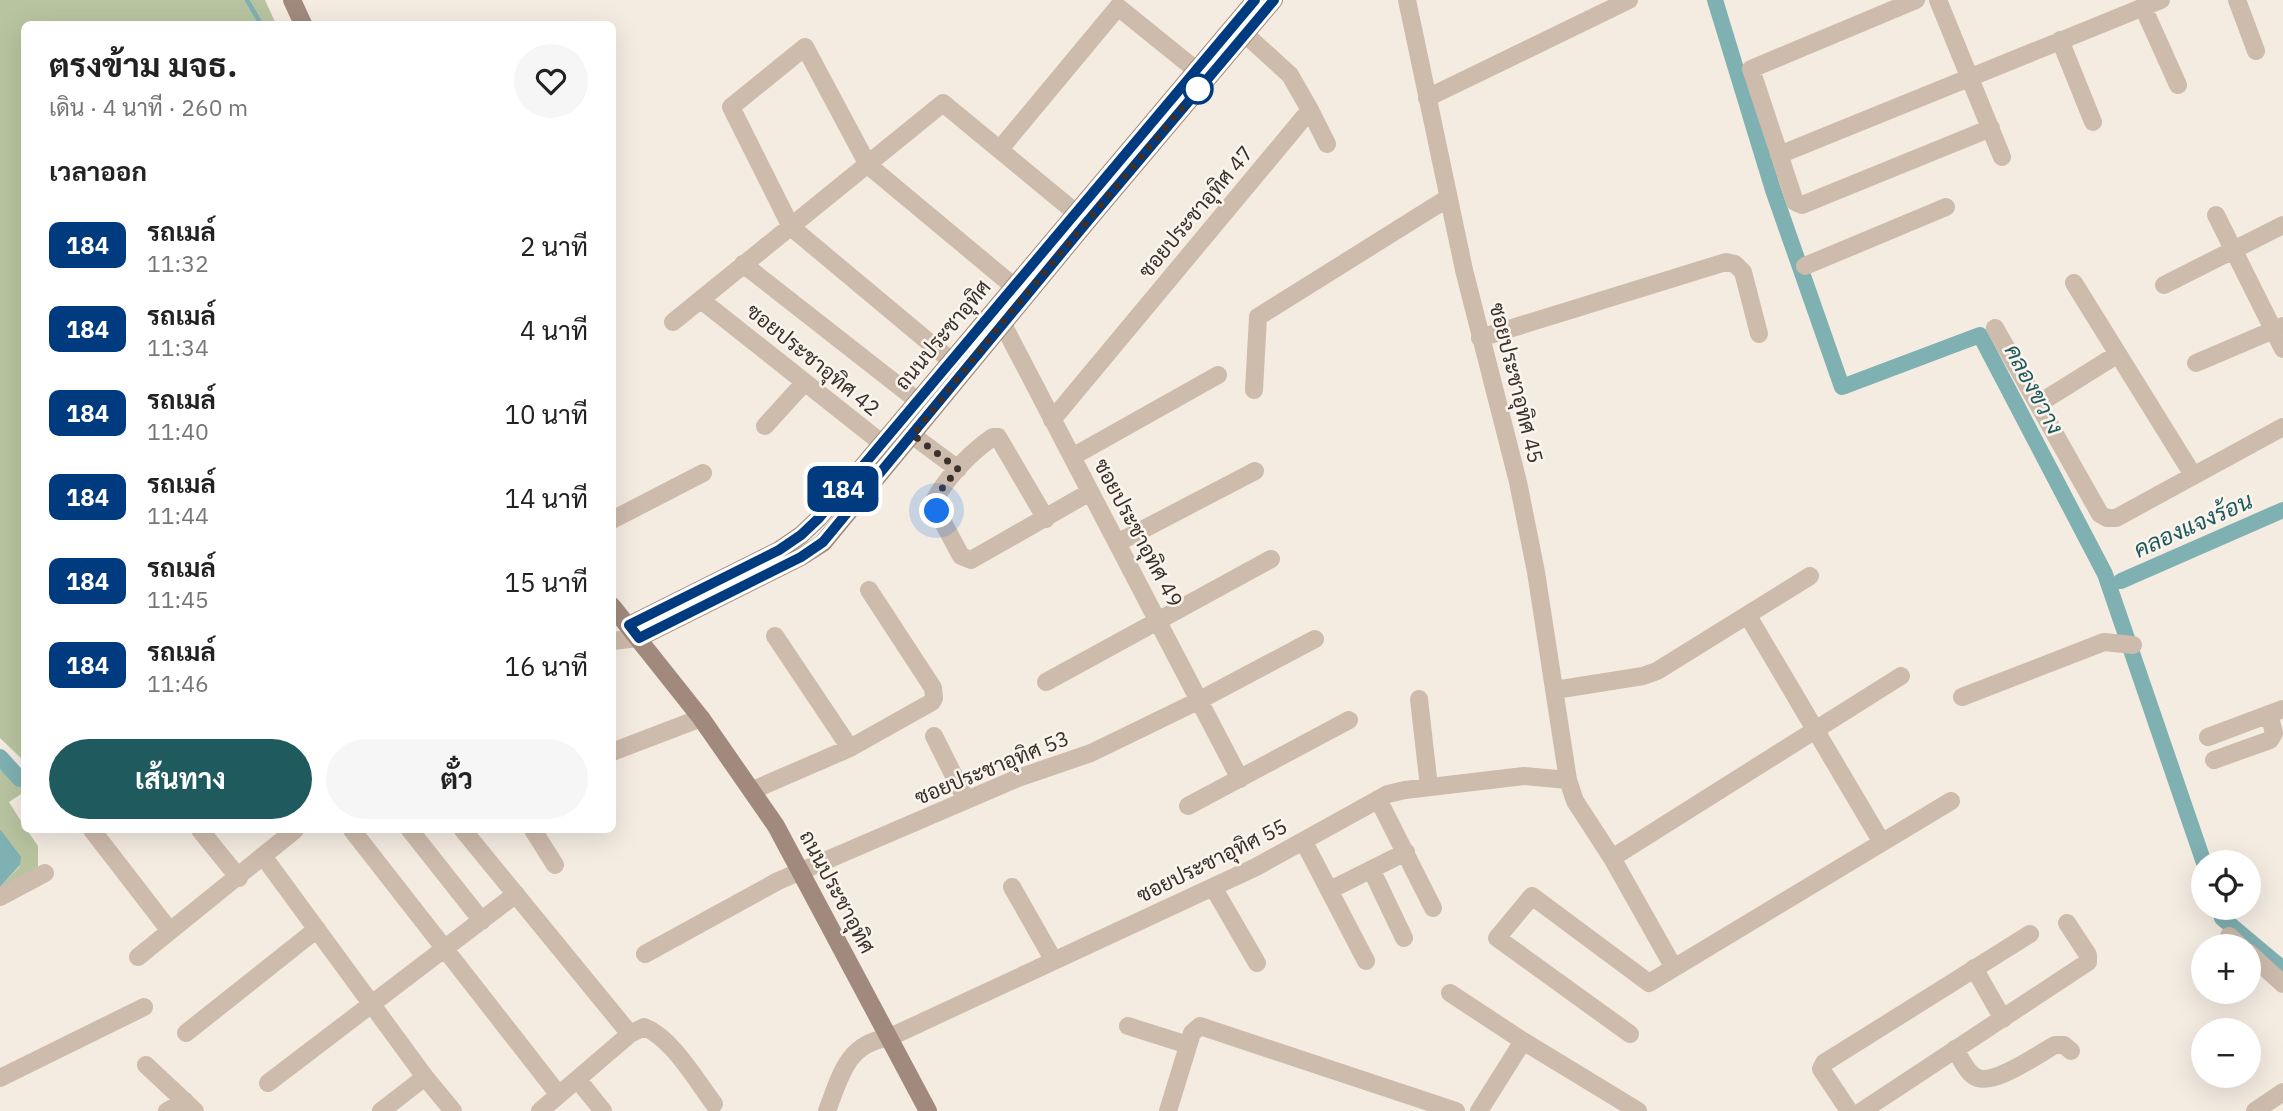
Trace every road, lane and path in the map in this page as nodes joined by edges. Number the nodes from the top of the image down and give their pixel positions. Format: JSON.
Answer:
{"nodes":[{"id":1,"x":292,"y":0,"type":"edge"},
{"id":2,"x":1255,"y":0,"type":"edge"},
{"id":3,"x":1274,"y":0,"type":"edge"},
{"id":4,"x":1407,"y":0,"type":"edge"},
{"id":5,"x":1629,"y":0,"type":"edge"},
{"id":6,"x":1916,"y":0,"type":"edge"},
{"id":7,"x":1938,"y":0,"type":"edge"},
{"id":8,"x":2161,"y":0,"type":"edge"},
{"id":9,"x":2238,"y":0,"type":"edge"},
{"id":10,"x":2143,"y":8,"type":"junction"},
{"id":11,"x":302,"y":21,"type":"edge"},
{"id":12,"x":1245,"y":34,"type":"junction"},
{"id":13,"x":2060,"y":40,"type":"junction"},
{"id":14,"x":2256,"y":51,"type":"dead end"},
{"id":15,"x":1196,"y":70,"type":"junction"},
{"id":16,"x":1970,"y":77,"type":"junction"},
{"id":17,"x":2178,"y":85,"type":"dead end"},
{"id":18,"x":1427,"y":98,"type":"junction"},
{"id":19,"x":1310,"y":110,"type":"junction"},
{"id":20,"x":2093,"y":122,"type":"dead end"},
{"id":21,"x":1990,"y":128,"type":"junction"},
{"id":22,"x":1327,"y":144,"type":"dead end"},
{"id":23,"x":1000,"y":149,"type":"junction"},
{"id":24,"x":1779,"y":155,"type":"junction"},
{"id":25,"x":2003,"y":156,"type":"dead end"},
{"id":26,"x":867,"y":165,"type":"junction"},
{"id":27,"x":1448,"y":198,"type":"junction"},
{"id":28,"x":1946,"y":207,"type":"dead end"},
{"id":29,"x":2216,"y":215,"type":"dead end"},
{"id":30,"x":1081,"y":217,"type":"junction"},
{"id":31,"x":2283,"y":225,"type":"edge"},
{"id":32,"x":792,"y":227,"type":"junction"},
{"id":33,"x":2234,"y":251,"type":"junction"},
{"id":34,"x":743,"y":264,"type":"junction"},
{"id":35,"x":1805,"y":265,"type":"dead end"},
{"id":36,"x":2074,"y":282,"type":"dead end"},
{"id":37,"x":2164,"y":285,"type":"dead end"},
{"id":38,"x":1019,"y":291,"type":"junction"},
{"id":39,"x":701,"y":300,"type":"junction"},
{"id":40,"x":998,"y":316,"type":"junction"},
{"id":41,"x":674,"y":322,"type":"dead end"},
{"id":42,"x":1995,"y":328,"type":"dead end"},
{"id":43,"x":2279,"y":329,"type":"edge"},
{"id":44,"x":1759,"y":334,"type":"dead end"},
{"id":45,"x":1480,"y":338,"type":"junction"},
{"id":46,"x":2283,"y":349,"type":"edge"},
{"id":47,"x":2118,"y":354,"type":"junction"},
{"id":48,"x":2196,"y":363,"type":"dead end"},
{"id":49,"x":958,"y":366,"type":"junction"},
{"id":50,"x":1218,"y":375,"type":"dead end"},
{"id":51,"x":804,"y":383,"type":"junction"},
{"id":52,"x":1254,"y":390,"type":"dead end"},
{"id":53,"x":918,"y":401,"type":"junction"},
{"id":54,"x":2038,"y":404,"type":"junction"},
{"id":55,"x":1052,"y":420,"type":"junction"},
{"id":56,"x":765,"y":426,"type":"dead end"},
{"id":57,"x":2283,"y":427,"type":"edge"},
{"id":58,"x":906,"y":430,"type":"junction"},
{"id":59,"x":882,"y":444,"type":"junction"},
{"id":60,"x":897,"y":455,"type":"junction"},
{"id":61,"x":1072,"y":457,"type":"junction"},
{"id":62,"x":958,"y":469,"type":"junction"},
{"id":63,"x":1255,"y":471,"type":"dead end"},
{"id":64,"x":703,"y":473,"type":"dead end"},
{"id":65,"x":2193,"y":475,"type":"junction"},
{"id":66,"x":1090,"y":492,"type":"junction"},
{"id":67,"x":616,"y":518,"type":"edge"},
{"id":68,"x":1046,"y":519,"type":"junction"},
{"id":69,"x":1117,"y":542,"type":"junction"},
{"id":70,"x":1270,"y":559,"type":"dead end"},
{"id":71,"x":1810,"y":576,"type":"dead end"},
{"id":72,"x":869,"y":590,"type":"dead end"},
{"id":73,"x":616,"y":611,"type":"edge"},
{"id":74,"x":1748,"y":616,"type":"junction"},
{"id":75,"x":1159,"y":621,"type":"junction"},
{"id":76,"x":634,"y":632,"type":"junction"},
{"id":77,"x":775,"y":636,"type":"dead end"},
{"id":78,"x":616,"y":639,"type":"edge"},
{"id":79,"x":1315,"y":639,"type":"dead end"},
{"id":80,"x":2129,"y":644,"type":"dead end"},
{"id":81,"x":1901,"y":676,"type":"dead end"},
{"id":82,"x":1046,"y":682,"type":"dead end"},
{"id":83,"x":1555,"y":690,"type":"junction"},
{"id":84,"x":1962,"y":697,"type":"dead end"},
{"id":85,"x":1419,"y":699,"type":"dead end"},
{"id":86,"x":1198,"y":701,"type":"junction"},
{"id":87,"x":2276,"y":712,"type":"edge"},
{"id":88,"x":701,"y":718,"type":"junction"},
{"id":89,"x":1349,"y":720,"type":"dead end"},
{"id":90,"x":1815,"y":728,"type":"junction"},
{"id":91,"x":934,"y":736,"type":"dead end"},
{"id":92,"x":2208,"y":737,"type":"dead end"},
{"id":93,"x":850,"y":748,"type":"junction"},
{"id":94,"x":616,"y":750,"type":"edge"},
{"id":95,"x":2214,"y":760,"type":"dead end"},
{"id":96,"x":1240,"y":779,"type":"junction"},
{"id":97,"x":1567,"y":780,"type":"junction"},
{"id":98,"x":1429,"y":788,"type":"junction"},
{"id":99,"x":753,"y":790,"type":"junction"},
{"id":100,"x":1378,"y":799,"type":"junction"},
{"id":101,"x":966,"y":800,"type":"junction"},
{"id":102,"x":1951,"y":801,"type":"dead end"},
{"id":103,"x":1188,"y":806,"type":"dead end"},
{"id":104,"x":94,"y":833,"type":"edge"},
{"id":105,"x":202,"y":833,"type":"edge"},
{"id":106,"x":291,"y":833,"type":"edge"},
{"id":107,"x":354,"y":833,"type":"edge"},
{"id":108,"x":412,"y":833,"type":"edge"},
{"id":109,"x":465,"y":833,"type":"edge"},
{"id":110,"x":535,"y":833,"type":"edge"},
{"id":111,"x":1881,"y":841,"type":"junction"},
{"id":112,"x":1304,"y":842,"type":"junction"},
{"id":113,"x":1406,"y":852,"type":"junction"},
{"id":114,"x":263,"y":856,"type":"junction"},
{"id":115,"x":1612,"y":858,"type":"junction"},
{"id":116,"x":555,"y":865,"type":"dead end"},
{"id":117,"x":1372,"y":871,"type":"junction"},
{"id":118,"x":45,"y":873,"type":"dead end"},
{"id":119,"x":801,"y":873,"type":"junction"},
{"id":120,"x":239,"y":878,"type":"junction"},
{"id":121,"x":1012,"y":887,"type":"dead end"},
{"id":122,"x":1213,"y":887,"type":"junction"},
{"id":123,"x":1330,"y":890,"type":"junction"},
{"id":124,"x":516,"y":894,"type":"junction"},
{"id":125,"x":0,"y":897,"type":"edge"},
{"id":126,"x":1433,"y":908,"type":"dead end"},
{"id":127,"x":482,"y":921,"type":"junction"},
{"id":128,"x":2067,"y":923,"type":"dead end"},
{"id":129,"x":317,"y":929,"type":"junction"},
{"id":130,"x":170,"y":931,"type":"junction"},
{"id":131,"x":2030,"y":934,"type":"dead end"},
{"id":132,"x":1404,"y":939,"type":"dead end"},
{"id":133,"x":444,"y":948,"type":"junction"},
{"id":134,"x":645,"y":954,"type":"dead end"},
{"id":135,"x":138,"y":957,"type":"dead end"},
{"id":136,"x":1054,"y":961,"type":"junction"},
{"id":137,"x":1366,"y":961,"type":"dead end"},
{"id":138,"x":1257,"y":963,"type":"dead end"},
{"id":139,"x":2261,"y":964,"type":"edge"},
{"id":140,"x":1674,"y":968,"type":"junction"},
{"id":141,"x":1974,"y":968,"type":"junction"},
{"id":142,"x":2283,"y":984,"type":"edge"},
{"id":143,"x":1450,"y":993,"type":"dead end"},
{"id":144,"x":373,"y":1006,"type":"junction"},
{"id":145,"x":144,"y":1007,"type":"dead end"},
{"id":146,"x":2003,"y":1019,"type":"junction"},
{"id":147,"x":1128,"y":1026,"type":"dead end"},
{"id":148,"x":186,"y":1033,"type":"dead end"},
{"id":149,"x":630,"y":1034,"type":"junction"},
{"id":150,"x":1630,"y":1034,"type":"dead end"},
{"id":151,"x":888,"y":1038,"type":"junction"},
{"id":152,"x":1523,"y":1041,"type":"junction"},
{"id":153,"x":1188,"y":1045,"type":"junction"},
{"id":154,"x":1955,"y":1049,"type":"junction"},
{"id":155,"x":2071,"y":1051,"type":"dead end"},
{"id":156,"x":146,"y":1065,"type":"dead end"},
{"id":157,"x":425,"y":1077,"type":"junction"},
{"id":158,"x":0,"y":1078,"type":"edge"},
{"id":159,"x":578,"y":1080,"type":"junction"},
{"id":160,"x":268,"y":1083,"type":"dead end"},
{"id":161,"x":2283,"y":1092,"type":"edge"},
{"id":162,"x":559,"y":1095,"type":"junction"},
{"id":163,"x":714,"y":1104,"type":"dead end"},
{"id":164,"x":190,"y":1106,"type":"edge"},
{"id":165,"x":167,"y":1111,"type":"edge"},
{"id":166,"x":381,"y":1111,"type":"edge"},
{"id":167,"x":453,"y":1111,"type":"edge"},
{"id":168,"x":540,"y":1111,"type":"edge"},
{"id":169,"x":603,"y":1111,"type":"edge"},
{"id":170,"x":827,"y":1111,"type":"edge"},
{"id":171,"x":929,"y":1111,"type":"edge"},
{"id":172,"x":1168,"y":1111,"type":"edge"},
{"id":173,"x":1456,"y":1111,"type":"edge"},
{"id":174,"x":1479,"y":1111,"type":"edge"},
{"id":175,"x":1638,"y":1111,"type":"edge"},
{"id":176,"x":1849,"y":1111,"type":"edge"},
{"id":177,"x":1862,"y":1111,"type":"edge"},
{"id":178,"x":2255,"y":1111,"type":"edge"}],
"edges":[{"from":1,"to":11,"type":"main road"},
{"from":2,"to":15,"type":"main road","name":"ถนนประชาอุทิศ"},
{"from":3,"to":12,"type":"main road","name":"ถนนประชาอุทิศ"},
{"from":4,"to":18,"type":"street","name":"ซอยประชาอุทิศ 45"},
{"from":5,"to":18,"type":"street"},
{"from":6,"to":24,"type":"street"},
{"from":7,"to":16,"type":"street"},
{"from":8,"to":10,"type":"street"},
{"from":9,"to":14,"type":"street"},
{"from":10,"to":13,"type":"street"},
{"from":10,"to":17,"type":"street"},
{"from":12,"to":19,"type":"street"},
{"from":12,"to":30,"type":"main road","name":"ถนนประชาอุทิศ"},
{"from":13,"to":16,"type":"street"},
{"from":13,"to":20,"type":"street"},
{"from":15,"to":23,"type":"street"},
{"from":15,"to":30,"type":"main road","name":"ถนนประชาอุทิศ"},
{"from":16,"to":21,"type":"street"},
{"from":16,"to":24,"type":"street"},
{"from":18,"to":27,"type":"street","name":"ซอยประชาอุทิศ 45"},
{"from":19,"to":22,"type":"street"},
{"from":19,"to":55,"type":"street","name":"ซอยประชาอุทิศ 47"},
{"from":21,"to":24,"type":"street"},
{"from":21,"to":25,"type":"street"},
{"from":23,"to":26,"type":"street"},
{"from":23,"to":30,"type":"street"},
{"from":26,"to":32,"type":"street"},
{"from":26,"to":32,"type":"street"},
{"from":26,"to":38,"type":"street"},
{"from":27,"to":45,"type":"street","name":"ซอยประชาอุทิศ 45"},
{"from":27,"to":52,"type":"street"},
{"from":28,"to":35,"type":"street"},
{"from":29,"to":33,"type":"street"},
{"from":30,"to":38,"type":"main road","name":"ถนนประชาอุทิศ"},
{"from":31,"to":33,"type":"street"},
{"from":32,"to":34,"type":"street"},
{"from":32,"to":49,"type":"street"},
{"from":33,"to":37,"type":"street"},
{"from":33,"to":43,"type":"street"},
{"from":34,"to":39,"type":"street"},
{"from":34,"to":53,"type":"street"},
{"from":36,"to":47,"type":"street"},
{"from":38,"to":40,"type":"main road","name":"ถนนประชาอุทิศ"},
{"from":39,"to":41,"type":"street"},
{"from":39,"to":51,"type":"street","name":"ซอยประชาอุทิศ 42"},
{"from":40,"to":49,"type":"main road","name":"ถนนประชาอุทิศ"},
{"from":40,"to":55,"type":"street","name":"ซอยประชาอุทิศ 49"},
{"from":42,"to":54,"type":"street"},
{"from":43,"to":46,"type":"street"},
{"from":43,"to":48,"type":"street"},
{"from":44,"to":45,"type":"street"},
{"from":45,"to":83,"type":"street","name":"ซอยประชาอุทิศ 45"},
{"from":47,"to":54,"type":"street"},
{"from":47,"to":65,"type":"street"},
{"from":49,"to":53,"type":"main road","name":"ถนนประชาอุทิศ"},
{"from":49,"to":58,"type":"main road","name":"ถนนประชาอุทิศ"},
{"from":50,"to":61,"type":"street"},
{"from":51,"to":56,"type":"street"},
{"from":51,"to":59,"type":"street","name":"ซอยประชาอุทิศ 42"},
{"from":53,"to":58,"type":"main road","name":"ถนนประชาอุทิศ"},
{"from":54,"to":65,"type":"street"},
{"from":55,"to":61,"type":"street","name":"ซอยประชาอุทิศ 49"},
{"from":57,"to":65,"type":"street"},
{"from":58,"to":59,"type":"main road","name":"ถนนประชาอุทิศ"},
{"from":58,"to":60,"type":"main road","name":"ถนนประชาอุทิศ"},
{"from":58,"to":62,"type":"street"},
{"from":59,"to":60,"type":"street","name":"ซอยประชาอุทิศ 42"},
{"from":59,"to":76,"type":"main road","name":"ถนนประชาอุทิศ"},
{"from":60,"to":76,"type":"main road","name":"ถนนประชาอุทิศ"},
{"from":61,"to":66,"type":"street","name":"ซอยประชาอุทิศ 49"},
{"from":62,"to":68,"type":"street"},
{"from":62,"to":68,"type":"street"},
{"from":63,"to":69,"type":"street"},
{"from":64,"to":67,"type":"street"},
{"from":66,"to":68,"type":"street"},
{"from":66,"to":69,"type":"street","name":"ซอยประชาอุทิศ 49"},
{"from":69,"to":75,"type":"street","name":"ซอยประชาอุทิศ 49"},
{"from":70,"to":75,"type":"street"},
{"from":71,"to":74,"type":"street"},
{"from":72,"to":93,"type":"street"},
{"from":73,"to":76,"type":"main road"},
{"from":74,"to":83,"type":"street"},
{"from":74,"to":90,"type":"street"},
{"from":75,"to":82,"type":"street"},
{"from":75,"to":86,"type":"street","name":"ซอยประชาอุทิศ 49"},
{"from":76,"to":78,"type":"street"},
{"from":76,"to":88,"type":"main road","name":"ถนนประชาอุทิศ"},
{"from":77,"to":93,"type":"street"},
{"from":79,"to":86,"type":"street","name":"ซอยประชาอุทิศ 53"},
{"from":80,"to":84,"type":"street"},
{"from":81,"to":90,"type":"street"},
{"from":83,"to":97,"type":"street","name":"ซอยประชาอุทิศ 45"},
{"from":85,"to":98,"type":"street"},
{"from":86,"to":96,"type":"street","name":"ซอยประชาอุทิศ 49"},
{"from":86,"to":101,"type":"street","name":"ซอยประชาอุทิศ 53"},
{"from":87,"to":92,"type":"street"},
{"from":87,"to":95,"type":"street"},
{"from":88,"to":94,"type":"street"},
{"from":88,"to":99,"type":"main road","name":"ถนนประชาอุทิศ"},
{"from":89,"to":96,"type":"street"},
{"from":90,"to":111,"type":"street"},
{"from":90,"to":115,"type":"street"},
{"from":91,"to":101,"type":"street"},
{"from":93,"to":99,"type":"street"},
{"from":96,"to":103,"type":"street"},
{"from":97,"to":98,"type":"street","name":"ซอยประชาอุทิศ 55"},
{"from":97,"to":115,"type":"street","name":"ซอยประชาอุทิศ 45"},
{"from":98,"to":100,"type":"street","name":"ซอยประชาอุทิศ 55"},
{"from":99,"to":119,"type":"main road","name":"ถนนประชาอุทิศ"},
{"from":100,"to":112,"type":"street","name":"ซอยประชาอุทิศ 55"},
{"from":100,"to":113,"type":"street"},
{"from":101,"to":119,"type":"street","name":"ซอยประชาอุทิศ 53"},
{"from":102,"to":111,"type":"street"},
{"from":104,"to":130,"type":"street"},
{"from":105,"to":120,"type":"street"},
{"from":106,"to":114,"type":"street"},
{"from":107,"to":133,"type":"street"},
{"from":108,"to":127,"type":"street"},
{"from":109,"to":124,"type":"street"},
{"from":110,"to":116,"type":"street"},
{"from":111,"to":140,"type":"street"},
{"from":112,"to":122,"type":"street","name":"ซอยประชาอุทิศ 55"},
{"from":112,"to":123,"type":"street"},
{"from":113,"to":117,"type":"street"},
{"from":113,"to":126,"type":"street"},
{"from":114,"to":120,"type":"street"},
{"from":114,"to":129,"type":"street"},
{"from":115,"to":140,"type":"street","name":"ซอยประชาอุทิศ 45"},
{"from":117,"to":123,"type":"street"},
{"from":117,"to":132,"type":"street"},
{"from":118,"to":125,"type":"street"},
{"from":119,"to":134,"type":"street","name":"ซอยประชาอุทิศ 53"},
{"from":119,"to":151,"type":"main road","name":"ถนนประชาอุทิศ"},
{"from":120,"to":130,"type":"street"},
{"from":121,"to":136,"type":"street"},
{"from":122,"to":136,"type":"street","name":"ซอยประชาอุทิศ 55"},
{"from":122,"to":138,"type":"street"},
{"from":123,"to":137,"type":"street"},
{"from":124,"to":127,"type":"street"},
{"from":124,"to":149,"type":"street"},
{"from":127,"to":133,"type":"street"},
{"from":128,"to":146,"type":"street"},
{"from":129,"to":144,"type":"street"},
{"from":129,"to":148,"type":"street"},
{"from":130,"to":135,"type":"street"},
{"from":131,"to":141,"type":"street"},
{"from":133,"to":144,"type":"street"},
{"from":133,"to":162,"type":"street"},
{"from":136,"to":151,"type":"street","name":"ซอยประชาอุทิศ 55"},
{"from":139,"to":142,"type":"street"},
{"from":140,"to":150,"type":"street"},
{"from":141,"to":146,"type":"street"},
{"from":141,"to":176,"type":"street"},
{"from":143,"to":152,"type":"street"},
{"from":144,"to":157,"type":"street"},
{"from":144,"to":160,"type":"street"},
{"from":145,"to":158,"type":"street"},
{"from":146,"to":154,"type":"street"},
{"from":147,"to":153,"type":"street"},
{"from":149,"to":159,"type":"street"},
{"from":149,"to":163,"type":"street"},
{"from":151,"to":170,"type":"street","name":"ซอยประชาอุทิศ 55"},
{"from":151,"to":171,"type":"main road","name":"ถนนประชาอุทิศ"},
{"from":152,"to":174,"type":"street"},
{"from":152,"to":175,"type":"street"},
{"from":153,"to":172,"type":"street"},
{"from":153,"to":173,"type":"street"},
{"from":154,"to":155,"type":"street"},
{"from":154,"to":177,"type":"street"},
{"from":156,"to":164,"type":"street"},
{"from":157,"to":166,"type":"street"},
{"from":157,"to":167,"type":"street"},
{"from":159,"to":162,"type":"street"},
{"from":159,"to":169,"type":"street"},
{"from":161,"to":178,"type":"street"},
{"from":162,"to":168,"type":"street"},
{"from":164,"to":165,"type":"street"}]}
